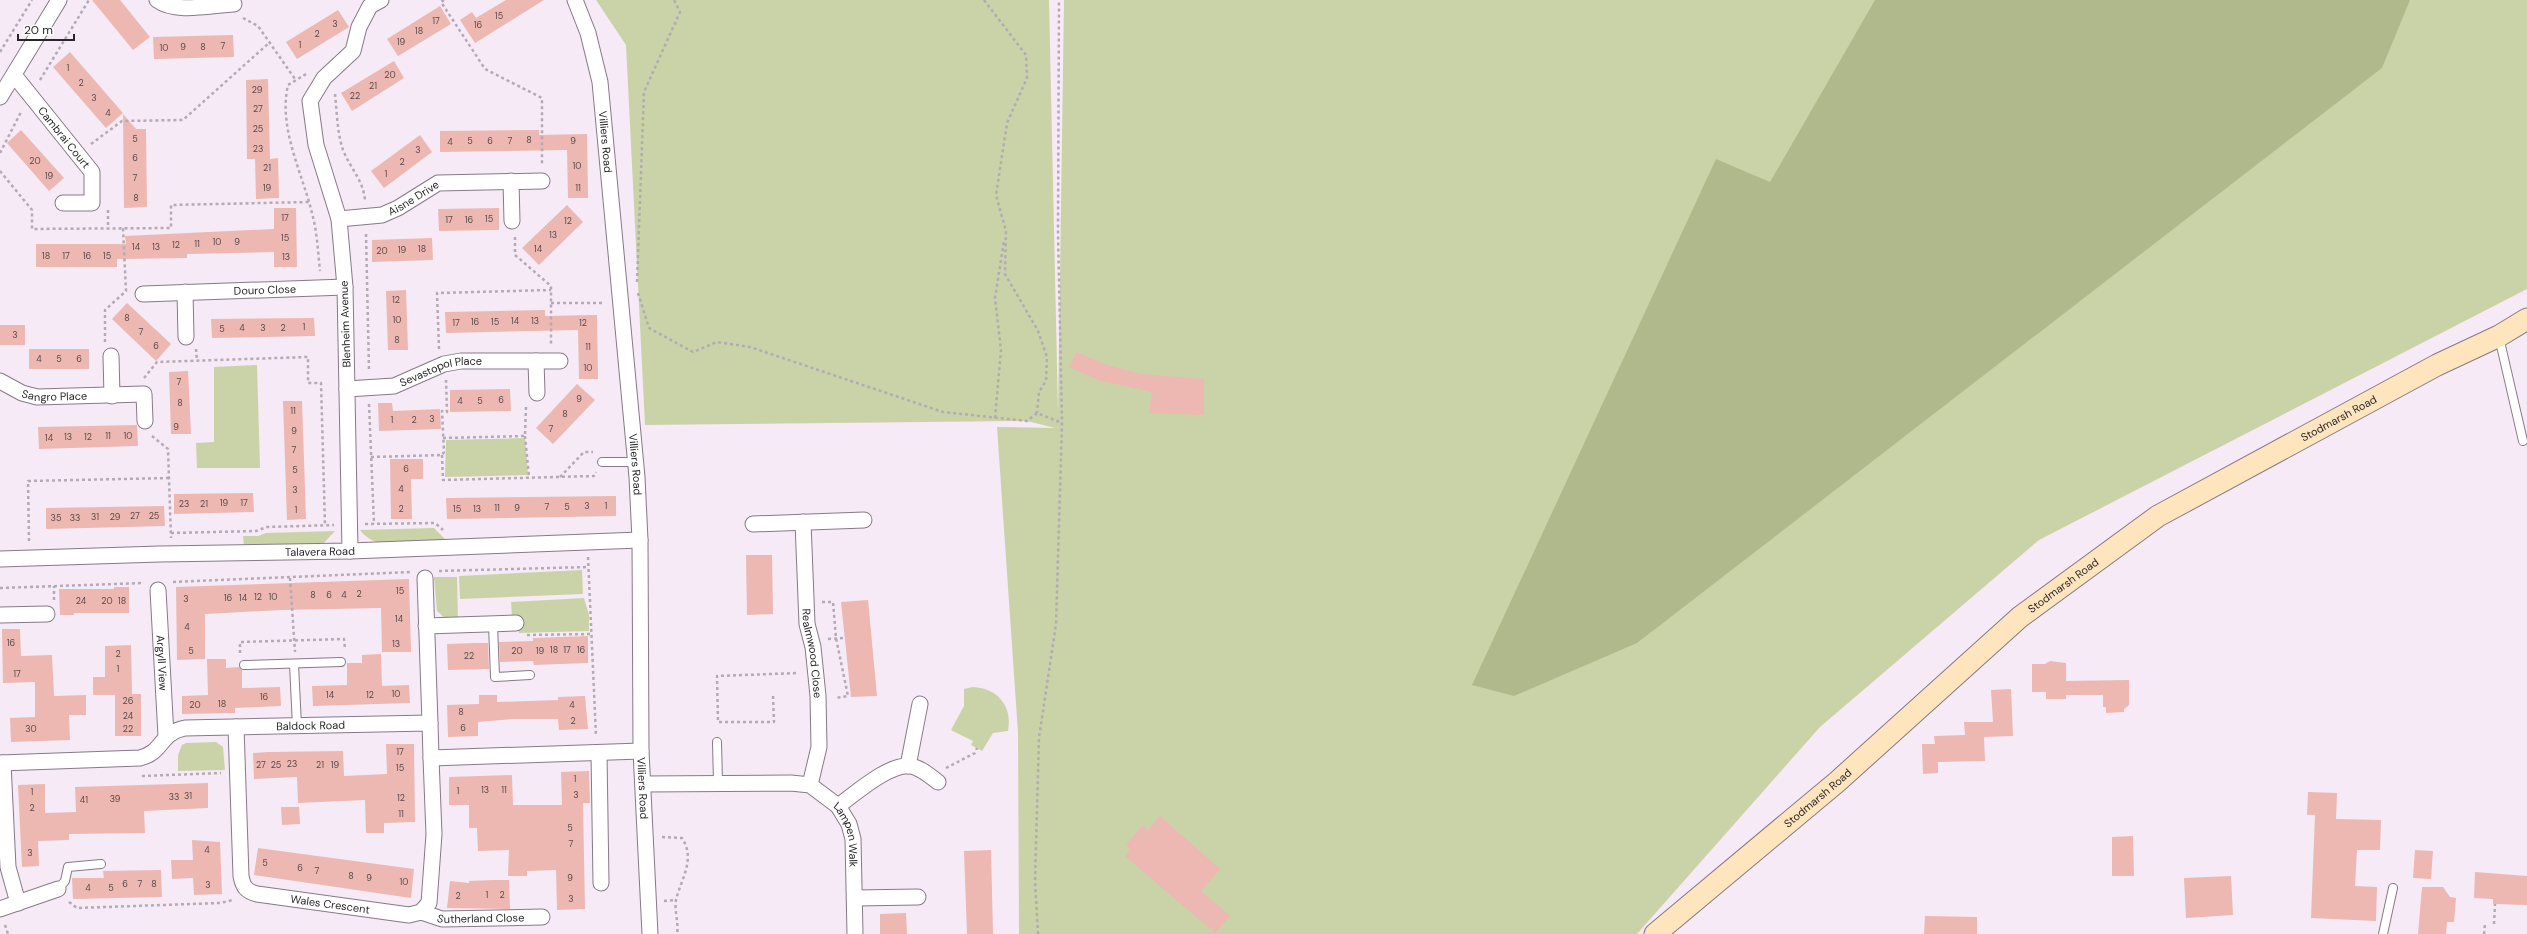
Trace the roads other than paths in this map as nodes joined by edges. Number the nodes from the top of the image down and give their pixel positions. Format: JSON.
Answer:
{"nodes":[{"id":1,"x":59,"y":0,"type":"edge"},
{"id":2,"x":157,"y":0,"type":"edge"},
{"id":3,"x":381,"y":0,"type":"edge"},
{"id":4,"x":575,"y":0,"type":"edge"},
{"id":5,"x":205,"y":2,"type":"edge"},
{"id":6,"x":234,"y":4,"type":"road end"},
{"id":7,"x":14,"y":75,"type":"junction"},
{"id":8,"x":0,"y":97,"type":"edge"},
{"id":9,"x":542,"y":180,"type":"road end"},
{"id":10,"x":511,"y":181,"type":"junction"},
{"id":11,"x":63,"y":203,"type":"dead end"},
{"id":12,"x":340,"y":219,"type":"junction"},
{"id":13,"x":512,"y":221,"type":"road end"},
{"id":14,"x":345,"y":287,"type":"junction"},
{"id":15,"x":185,"y":292,"type":"junction"},
{"id":16,"x":143,"y":294,"type":"dead end"},
{"id":17,"x":2527,"y":319,"type":"edge"},
{"id":18,"x":2499,"y":336,"type":"junction"},
{"id":19,"x":186,"y":337,"type":"dead end"},
{"id":20,"x":111,"y":356,"type":"road end"},
{"id":21,"x":536,"y":361,"type":"junction"},
{"id":22,"x":556,"y":361,"type":"road end"},
{"id":23,"x":0,"y":381,"type":"edge"},
{"id":24,"x":347,"y":389,"type":"junction"},
{"id":25,"x":537,"y":393,"type":"road end"},
{"id":26,"x":112,"y":396,"type":"junction"},
{"id":27,"x":145,"y":421,"type":"road end"},
{"id":28,"x":2523,"y":441,"type":"dead end"},
{"id":29,"x":602,"y":462,"type":"road end"},
{"id":30,"x":636,"y":462,"type":"junction"},
{"id":31,"x":864,"y":520,"type":"dead end"},
{"id":32,"x":803,"y":522,"type":"junction"},
{"id":33,"x":753,"y":524,"type":"dead end"},
{"id":34,"x":640,"y":540,"type":"junction"},
{"id":35,"x":350,"y":551,"type":"junction"},
{"id":36,"x":0,"y":560,"type":"edge"},
{"id":37,"x":424,"y":573,"type":"road end"},
{"id":38,"x":159,"y":585,"type":"road end"},
{"id":39,"x":47,"y":614,"type":"dead end"},
{"id":40,"x":0,"y":615,"type":"edge"},
{"id":41,"x":514,"y":623,"type":"road end"},
{"id":42,"x":493,"y":624,"type":"junction"},
{"id":43,"x":426,"y":626,"type":"junction"},
{"id":44,"x":341,"y":662,"type":"road end"},
{"id":45,"x":294,"y":664,"type":"junction"},
{"id":46,"x":244,"y":665,"type":"road end"},
{"id":47,"x":530,"y":675,"type":"dead end"},
{"id":48,"x":920,"y":704,"type":"dead end"},
{"id":49,"x":430,"y":723,"type":"junction"},
{"id":50,"x":297,"y":726,"type":"junction"},
{"id":51,"x":236,"y":728,"type":"junction"},
{"id":52,"x":166,"y":736,"type":"junction"},
{"id":53,"x":717,"y":742,"type":"dead end"},
{"id":54,"x":641,"y":751,"type":"junction"},
{"id":55,"x":599,"y":752,"type":"junction"},
{"id":56,"x":431,"y":758,"type":"junction"},
{"id":57,"x":1,"y":763,"type":"edge"},
{"id":58,"x":908,"y":766,"type":"junction"},
{"id":59,"x":936,"y":780,"type":"road end"},
{"id":60,"x":644,"y":784,"type":"junction"},
{"id":61,"x":718,"y":784,"type":"junction"},
{"id":62,"x":810,"y":785,"type":"junction"},
{"id":63,"x":838,"y":806,"type":"junction"},
{"id":64,"x":101,"y":864,"type":"dead end"},
{"id":65,"x":601,"y":883,"type":"dead end"},
{"id":66,"x":2393,"y":888,"type":"dead end"},
{"id":67,"x":60,"y":896,"type":"joint"},
{"id":68,"x":918,"y":897,"type":"dead end"},
{"id":69,"x":855,"y":898,"type":"junction"},
{"id":70,"x":18,"y":903,"type":"junction"},
{"id":71,"x":0,"y":909,"type":"edge"},
{"id":72,"x":421,"y":912,"type":"junction"},
{"id":73,"x":542,"y":917,"type":"dead end"},
{"id":74,"x":650,"y":934,"type":"edge"},
{"id":75,"x":855,"y":934,"type":"edge"},
{"id":76,"x":1655,"y":934,"type":"edge"},
{"id":77,"x":2382,"y":934,"type":"edge"}],
"edges":[{"from":1,"to":7,"type":"street"},
{"from":2,"to":5,"type":"street"},
{"from":3,"to":12,"type":"street","name":"Blenheim Avenue"},
{"from":4,"to":30,"type":"street","name":"Villiers Road"},
{"from":5,"to":6,"type":"street"},
{"from":7,"to":8,"type":"street"},
{"from":7,"to":11,"type":"street","name":"Cambrai Court"},
{"from":9,"to":10,"type":"street","name":"Aisne Drive"},
{"from":10,"to":12,"type":"street","name":"Aisne Drive"},
{"from":10,"to":13,"type":"street"},
{"from":12,"to":14,"type":"street","name":"Blenheim Avenue"},
{"from":14,"to":15,"type":"street","name":"Douro Close"},
{"from":14,"to":24,"type":"street","name":"Blenheim Avenue"},
{"from":15,"to":16,"type":"street","name":"Douro Close"},
{"from":15,"to":19,"type":"street"},
{"from":17,"to":18,"type":"street","name":"Stodmarsh Road"},
{"from":18,"to":28,"type":"lane"},
{"from":18,"to":76,"type":"street","name":"Stodmarsh Road"},
{"from":20,"to":26,"type":"street"},
{"from":21,"to":22,"type":"street","name":"Sevastopol Place"},
{"from":21,"to":24,"type":"street","name":"Sevastopol Place"},
{"from":21,"to":25,"type":"street"},
{"from":23,"to":26,"type":"street","name":"Sangro Place"},
{"from":24,"to":35,"type":"street","name":"Blenheim Avenue"},
{"from":26,"to":27,"type":"street","name":"Sangro Place"},
{"from":29,"to":30,"type":"lane"},
{"from":30,"to":34,"type":"street","name":"Villiers Road"},
{"from":31,"to":32,"type":"street"},
{"from":32,"to":33,"type":"street"},
{"from":32,"to":62,"type":"street","name":"Realmwood Close"},
{"from":34,"to":35,"type":"street","name":"Talavera Road"},
{"from":34,"to":54,"type":"street","name":"Villiers Road"},
{"from":35,"to":36,"type":"street","name":"Talavera Road"},
{"from":37,"to":43,"type":"street"},
{"from":38,"to":52,"type":"street","name":"Argyll View"},
{"from":39,"to":40,"type":"street"},
{"from":41,"to":42,"type":"street"},
{"from":42,"to":43,"type":"street"},
{"from":42,"to":47,"type":"lane"},
{"from":43,"to":49,"type":"street"},
{"from":44,"to":45,"type":"lane"},
{"from":45,"to":46,"type":"lane"},
{"from":45,"to":50,"type":"lane"},
{"from":48,"to":58,"type":"street"},
{"from":49,"to":50,"type":"street","name":"Baldock Road"},
{"from":49,"to":56,"type":"street"},
{"from":50,"to":51,"type":"street","name":"Baldock Road"},
{"from":51,"to":52,"type":"street","name":"Baldock Road"},
{"from":51,"to":72,"type":"street","name":"Wales Crescent"},
{"from":52,"to":57,"type":"street"},
{"from":53,"to":61,"type":"lane"},
{"from":54,"to":55,"type":"street"},
{"from":54,"to":60,"type":"street","name":"Villiers Road"},
{"from":55,"to":56,"type":"street"},
{"from":55,"to":65,"type":"street"},
{"from":56,"to":72,"type":"street"},
{"from":57,"to":70,"type":"street"},
{"from":58,"to":59,"type":"street"},
{"from":58,"to":63,"type":"street","name":"Lampen Walk"},
{"from":60,"to":61,"type":"street"},
{"from":60,"to":74,"type":"street","name":"Villiers Road"},
{"from":61,"to":62,"type":"street"},
{"from":62,"to":63,"type":"street"},
{"from":63,"to":69,"type":"street","name":"Lampen Walk"},
{"from":64,"to":67,"type":"lane"},
{"from":66,"to":77,"type":"lane"},
{"from":67,"to":70,"type":"street"},
{"from":68,"to":69,"type":"street"},
{"from":69,"to":75,"type":"street","name":"Lampen Walk"},
{"from":70,"to":71,"type":"street"},
{"from":72,"to":73,"type":"street","name":"Sutherland Close"}]}
